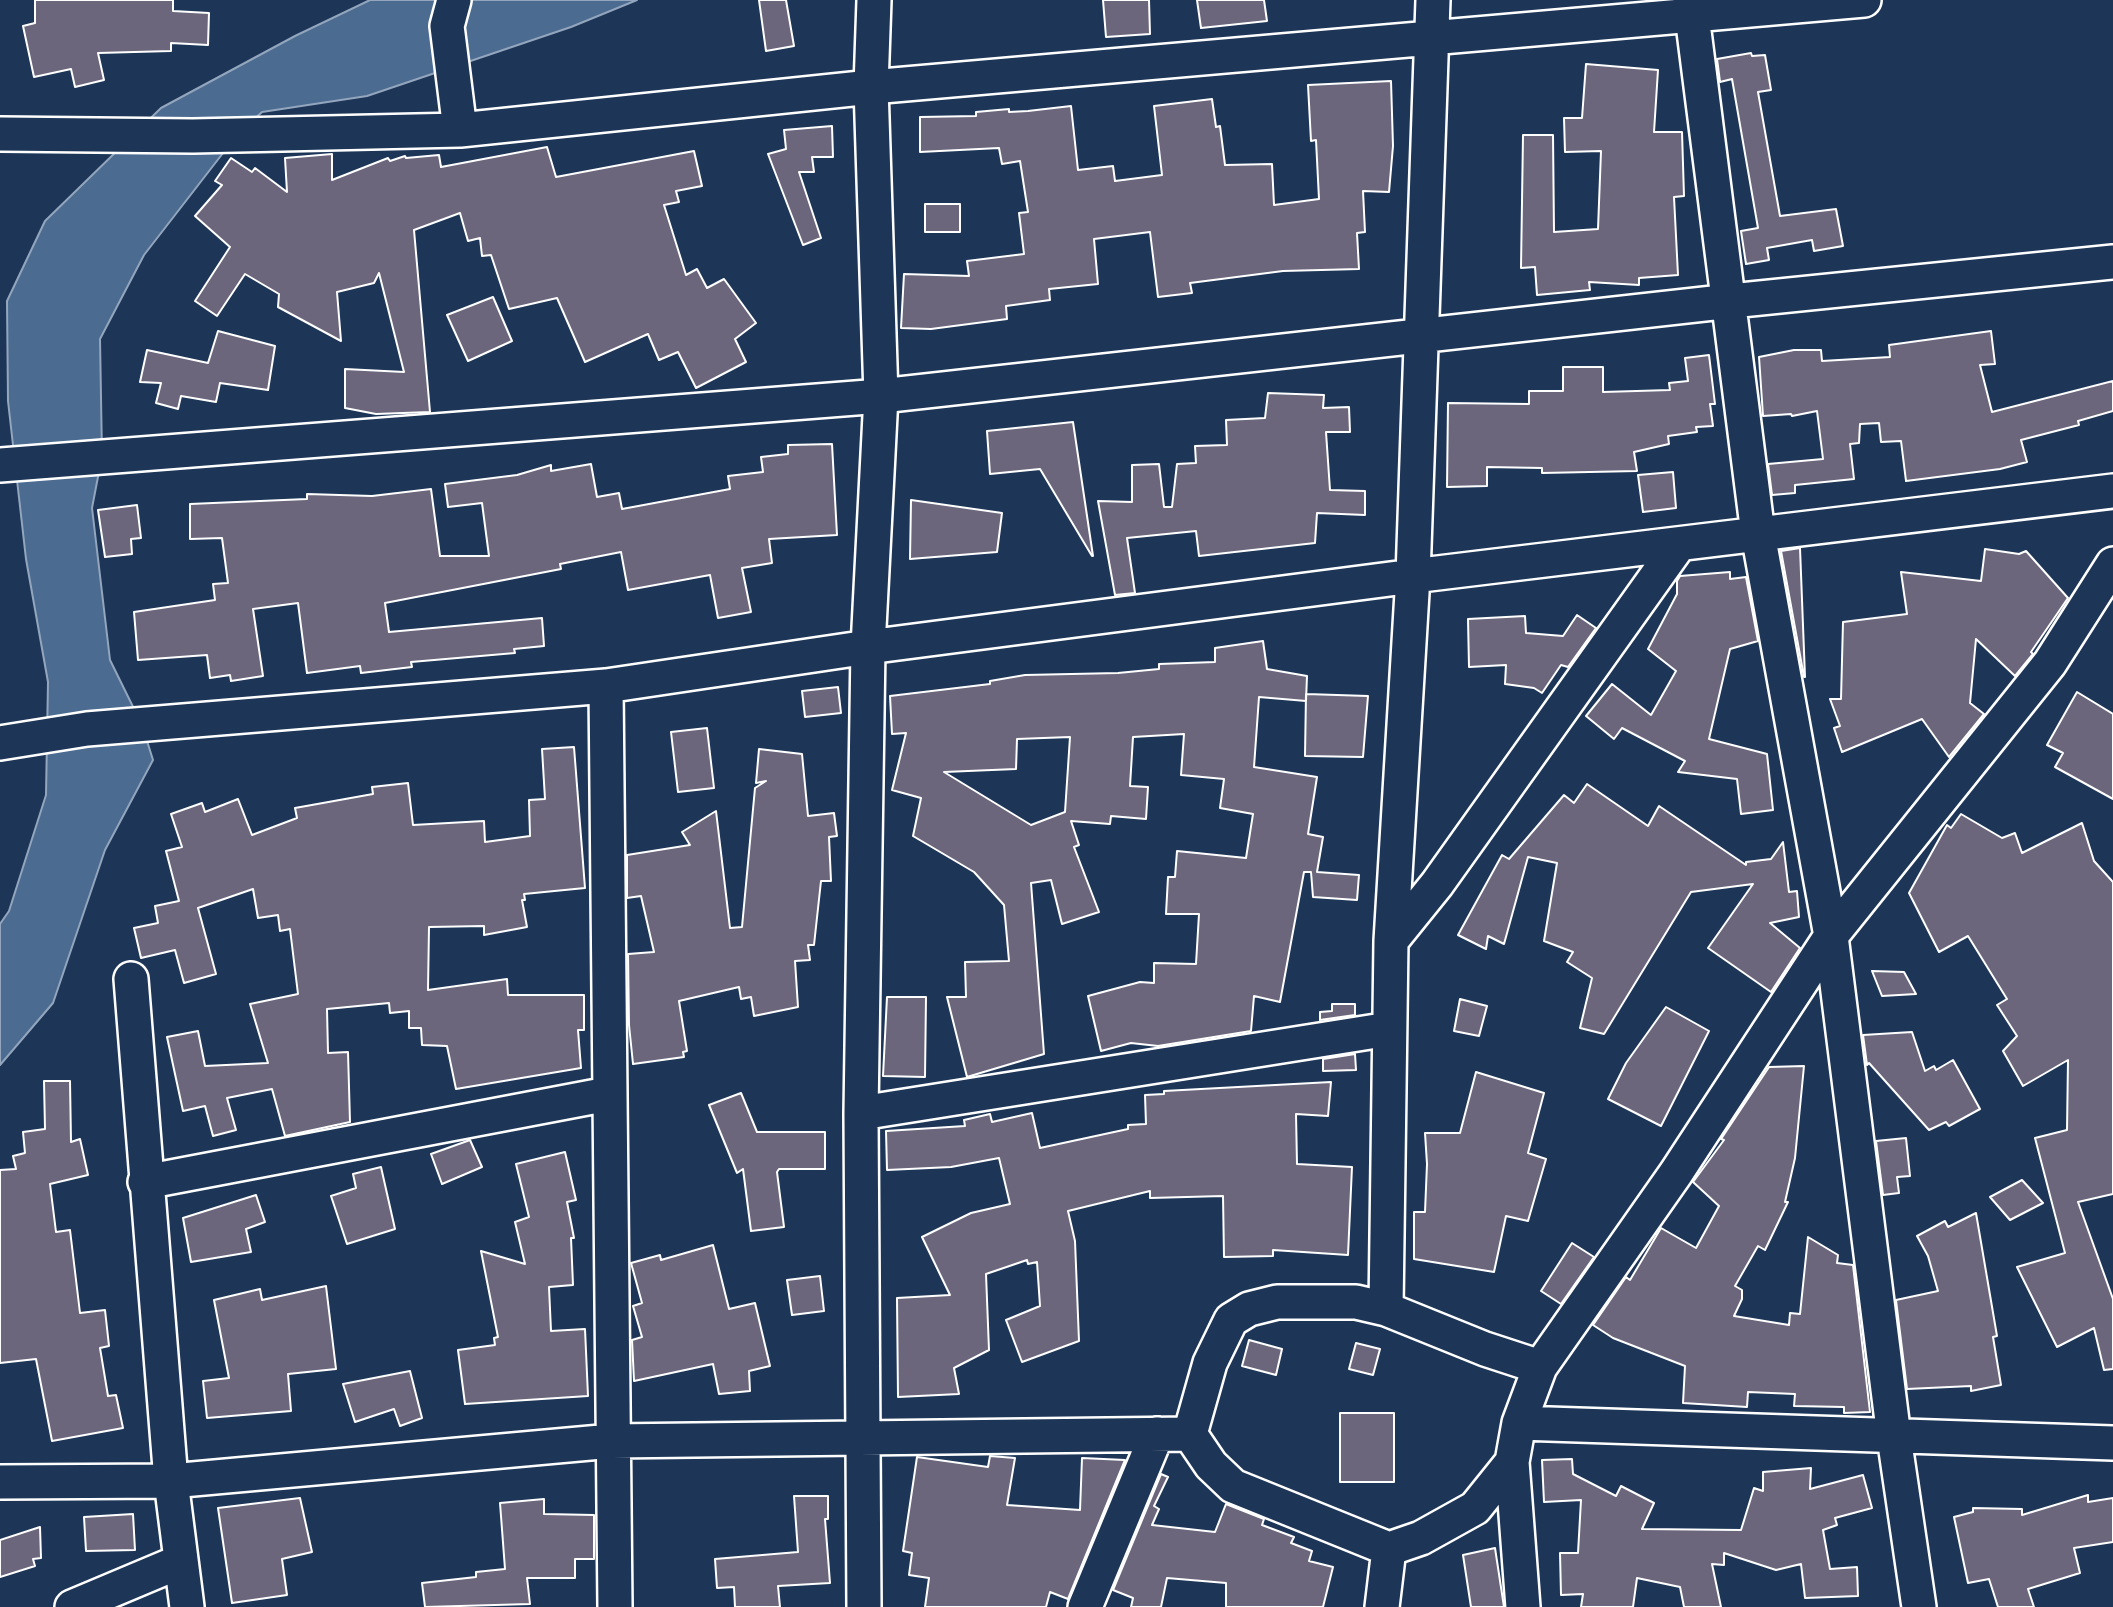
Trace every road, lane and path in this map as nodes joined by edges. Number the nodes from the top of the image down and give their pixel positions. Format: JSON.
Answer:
{"nodes":[{"id":1,"x":454,"y":0,"type":"edge"},
{"id":2,"x":874,"y":0,"type":"edge"},
{"id":3,"x":1433,"y":0,"type":"edge"},
{"id":4,"x":1864,"y":0,"type":"edge"},
{"id":5,"x":1691,"y":8,"type":"edge"},
{"id":6,"x":1431,"y":39,"type":"junction"},
{"id":7,"x":871,"y":87,"type":"junction"},
{"id":8,"x":460,"y":130,"type":"junction"},
{"id":9,"x":0,"y":134,"type":"edge"},
{"id":10,"x":2113,"y":262,"type":"edge"},
{"id":11,"x":1731,"y":301,"type":"junction"},
{"id":12,"x":1421,"y":337,"type":"junction"},
{"id":13,"x":881,"y":396,"type":"junction"},
{"id":14,"x":0,"y":465,"type":"edge"},
{"id":15,"x":2113,"y":491,"type":"edge"},
{"id":16,"x":1758,"y":534,"type":"junction"},
{"id":17,"x":1678,"y":546,"type":"junction"},
{"id":18,"x":2113,"y":564,"type":"edge"},
{"id":19,"x":1413,"y":576,"type":"junction"},
{"id":20,"x":869,"y":648,"type":"junction"},
{"id":21,"x":606,"y":686,"type":"junction"},
{"id":22,"x":0,"y":743,"type":"edge"},
{"id":23,"x":1831,"y":936,"type":"junction"},
{"id":24,"x":1391,"y":941,"type":"junction"},
{"id":25,"x":131,"y":979,"type":"dead end"},
{"id":26,"x":1389,"y":1029,"type":"junction"},
{"id":27,"x":608,"y":1094,"type":"junction"},
{"id":28,"x":861,"y":1113,"type":"junction"},
{"id":29,"x":145,"y":1182,"type":"junction"},
{"id":30,"x":1385,"y":1308,"type":"junction"},
{"id":31,"x":1540,"y":1367,"type":"junction"},
{"id":32,"x":1519,"y":1423,"type":"junction"},
{"id":33,"x":1157,"y":1434,"type":"junction"},
{"id":34,"x":1190,"y":1434,"type":"junction"},
{"id":35,"x":861,"y":1436,"type":"junction"},
{"id":36,"x":1894,"y":1437,"type":"junction"},
{"id":37,"x":612,"y":1441,"type":"junction"},
{"id":38,"x":2113,"y":1443,"type":"edge"},
{"id":39,"x":1512,"y":1462,"type":"junction"},
{"id":40,"x":172,"y":1481,"type":"junction"},
{"id":41,"x":0,"y":1482,"type":"edge"},
{"id":42,"x":1389,"y":1549,"type":"junction"},
{"id":43,"x":179,"y":1562,"type":"junction"},
{"id":44,"x":72,"y":1607,"type":"edge"},
{"id":45,"x":187,"y":1607,"type":"edge"},
{"id":46,"x":615,"y":1607,"type":"edge"},
{"id":47,"x":864,"y":1607,"type":"edge"},
{"id":48,"x":1085,"y":1607,"type":"edge"},
{"id":49,"x":1382,"y":1607,"type":"edge"},
{"id":50,"x":1522,"y":1607,"type":"edge"},
{"id":51,"x":1919,"y":1607,"type":"edge"}],
"edges":[{"from":1,"to":8,"type":"street"},
{"from":2,"to":7,"type":"street"},
{"from":3,"to":6,"type":"street"},
{"from":4,"to":5,"type":"street"},
{"from":5,"to":6,"type":"street"},
{"from":5,"to":11,"type":"street"},
{"from":6,"to":7,"type":"street"},
{"from":6,"to":12,"type":"street"},
{"from":7,"to":8,"type":"street"},
{"from":7,"to":13,"type":"street"},
{"from":8,"to":9,"type":"street"},
{"from":10,"to":11,"type":"street"},
{"from":11,"to":12,"type":"street"},
{"from":11,"to":16,"type":"street"},
{"from":12,"to":13,"type":"street"},
{"from":12,"to":19,"type":"street"},
{"from":13,"to":14,"type":"street"},
{"from":13,"to":20,"type":"street"},
{"from":15,"to":16,"type":"street"},
{"from":16,"to":17,"type":"street"},
{"from":16,"to":23,"type":"street"},
{"from":17,"to":19,"type":"street"},
{"from":17,"to":24,"type":"street"},
{"from":18,"to":23,"type":"street"},
{"from":19,"to":20,"type":"street"},
{"from":19,"to":24,"type":"street"},
{"from":20,"to":21,"type":"street"},
{"from":20,"to":28,"type":"street"},
{"from":21,"to":22,"type":"street"},
{"from":21,"to":27,"type":"street"},
{"from":23,"to":31,"type":"street"},
{"from":23,"to":36,"type":"street"},
{"from":24,"to":26,"type":"street"},
{"from":25,"to":29,"type":"street"},
{"from":26,"to":28,"type":"street"},
{"from":26,"to":30,"type":"street"},
{"from":27,"to":29,"type":"street"},
{"from":27,"to":37,"type":"street"},
{"from":28,"to":35,"type":"street"},
{"from":29,"to":40,"type":"street"},
{"from":30,"to":31,"type":"street"},
{"from":30,"to":34,"type":"street"},
{"from":31,"to":32,"type":"street"},
{"from":32,"to":36,"type":"street"},
{"from":32,"to":39,"type":"street"},
{"from":33,"to":34,"type":"street"},
{"from":33,"to":35,"type":"street"},
{"from":33,"to":48,"type":"street"},
{"from":34,"to":42,"type":"street"},
{"from":35,"to":37,"type":"street"},
{"from":35,"to":47,"type":"street"},
{"from":36,"to":38,"type":"street"},
{"from":36,"to":51,"type":"street"},
{"from":37,"to":40,"type":"street"},
{"from":37,"to":46,"type":"street"},
{"from":39,"to":42,"type":"street"},
{"from":39,"to":50,"type":"street"},
{"from":40,"to":41,"type":"street"},
{"from":40,"to":43,"type":"street"},
{"from":42,"to":49,"type":"street"},
{"from":43,"to":44,"type":"street"},
{"from":43,"to":45,"type":"street"}]}
